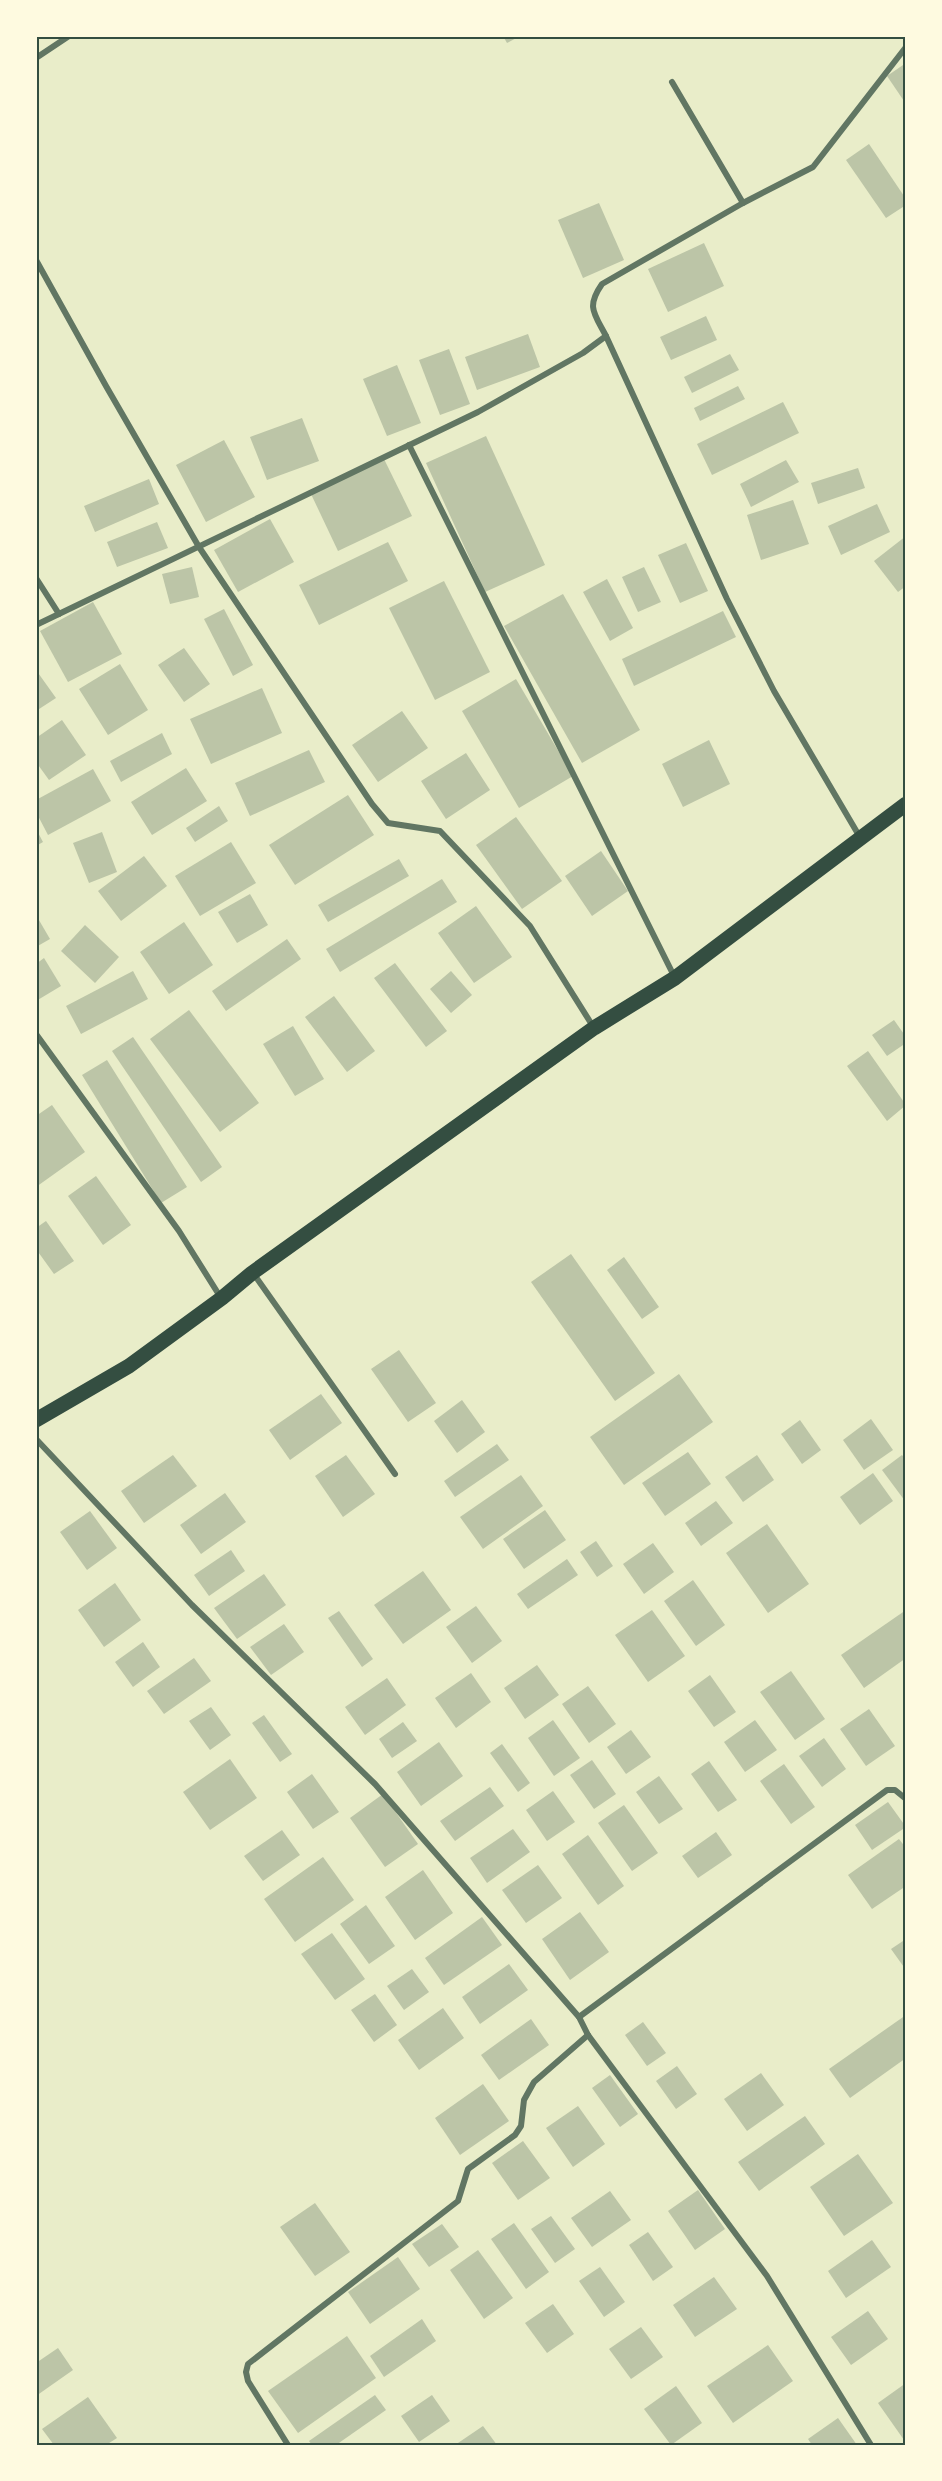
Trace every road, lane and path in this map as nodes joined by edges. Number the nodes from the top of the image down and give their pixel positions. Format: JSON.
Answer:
{"nodes":[{"id":1,"x":69,"y":36,"type":"edge"},
{"id":2,"x":906,"y":47,"type":"edge"},
{"id":3,"x":36,"y":58,"type":"edge"},
{"id":4,"x":672,"y":82,"type":"dead end"},
{"id":5,"x":743,"y":203,"type":"junction"},
{"id":6,"x":36,"y":260,"type":"edge"},
{"id":7,"x":606,"y":336,"type":"junction"},
{"id":8,"x":409,"y":445,"type":"junction"},
{"id":9,"x":199,"y":547,"type":"junction"},
{"id":10,"x":36,"y":578,"type":"edge"},
{"id":11,"x":59,"y":614,"type":"junction"},
{"id":12,"x":36,"y":625,"type":"edge"},
{"id":13,"x":906,"y":804,"type":"edge"},
{"id":14,"x":861,"y":839,"type":"junction"},
{"id":15,"x":675,"y":978,"type":"junction"},
{"id":16,"x":594,"y":1028,"type":"junction"},
{"id":17,"x":36,"y":1034,"type":"edge"},
{"id":18,"x":252,"y":1273,"type":"junction"},
{"id":19,"x":222,"y":1298,"type":"junction"},
{"id":20,"x":36,"y":1420,"type":"edge"},
{"id":21,"x":36,"y":1439,"type":"edge"},
{"id":22,"x":395,"y":1474,"type":"dead end"},
{"id":23,"x":906,"y":1799,"type":"edge"},
{"id":24,"x":579,"y":2017,"type":"junction"},
{"id":25,"x":588,"y":2036,"type":"junction"},
{"id":26,"x":288,"y":2445,"type":"edge"},
{"id":27,"x":871,"y":2445,"type":"edge"}],
"edges":[{"from":1,"to":3,"type":"street"},
{"from":2,"to":5,"type":"street"},
{"from":4,"to":5,"type":"street"},
{"from":5,"to":7,"type":"street"},
{"from":6,"to":9,"type":"street"},
{"from":7,"to":8,"type":"street"},
{"from":7,"to":14,"type":"street"},
{"from":8,"to":9,"type":"street"},
{"from":8,"to":15,"type":"street"},
{"from":9,"to":11,"type":"street"},
{"from":9,"to":16,"type":"street"},
{"from":10,"to":11,"type":"street"},
{"from":11,"to":12,"type":"street"},
{"from":13,"to":14,"type":"main road"},
{"from":14,"to":15,"type":"main road"},
{"from":15,"to":16,"type":"main road"},
{"from":16,"to":18,"type":"main road"},
{"from":17,"to":19,"type":"street"},
{"from":18,"to":19,"type":"main road"},
{"from":18,"to":22,"type":"street"},
{"from":19,"to":20,"type":"main road"},
{"from":21,"to":24,"type":"street"},
{"from":23,"to":24,"type":"street"},
{"from":24,"to":25,"type":"street"},
{"from":25,"to":26,"type":"street"},
{"from":25,"to":27,"type":"street"}]}
